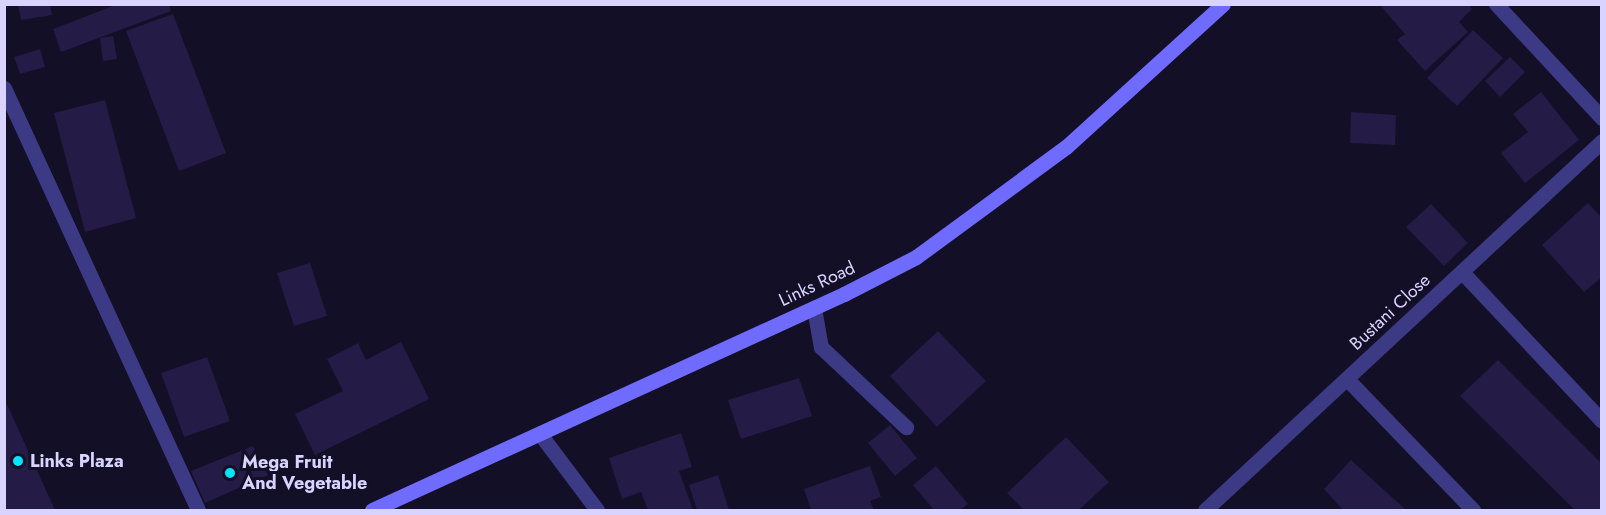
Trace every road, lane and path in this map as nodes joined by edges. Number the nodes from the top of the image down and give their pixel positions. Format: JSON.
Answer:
{"nodes":[{"id":1,"x":1223,"y":4,"type":"edge"},
{"id":2,"x":1496,"y":4,"type":"edge"},
{"id":3,"x":4,"y":88,"type":"edge"},
{"id":4,"x":1602,"y":118,"type":"edge"},
{"id":5,"x":1598,"y":150,"type":"edge"},
{"id":6,"x":1462,"y":272,"type":"junction"},
{"id":7,"x":814,"y":308,"type":"junction"},
{"id":8,"x":1347,"y":379,"type":"junction"},
{"id":9,"x":1602,"y":421,"type":"edge"},
{"id":10,"x":906,"y":427,"type":"dead end"},
{"id":11,"x":540,"y":434,"type":"junction"},
{"id":12,"x":198,"y":510,"type":"edge"},
{"id":13,"x":372,"y":510,"type":"edge"},
{"id":14,"x":597,"y":510,"type":"edge"},
{"id":15,"x":1205,"y":510,"type":"edge"},
{"id":16,"x":1473,"y":510,"type":"edge"}],
"edges":[{"from":1,"to":7,"type":"main road","name":"Links Road"},
{"from":2,"to":4,"type":"street"},
{"from":3,"to":12,"type":"street"},
{"from":5,"to":6,"type":"street","name":"Bustani Close"},
{"from":6,"to":8,"type":"street","name":"Bustani Close"},
{"from":6,"to":9,"type":"street"},
{"from":7,"to":10,"type":"street"},
{"from":7,"to":11,"type":"main road","name":"Links Road"},
{"from":8,"to":15,"type":"street","name":"Bustani Close"},
{"from":8,"to":16,"type":"street"},
{"from":11,"to":13,"type":"main road","name":"Links Road"},
{"from":11,"to":14,"type":"street"}]}
